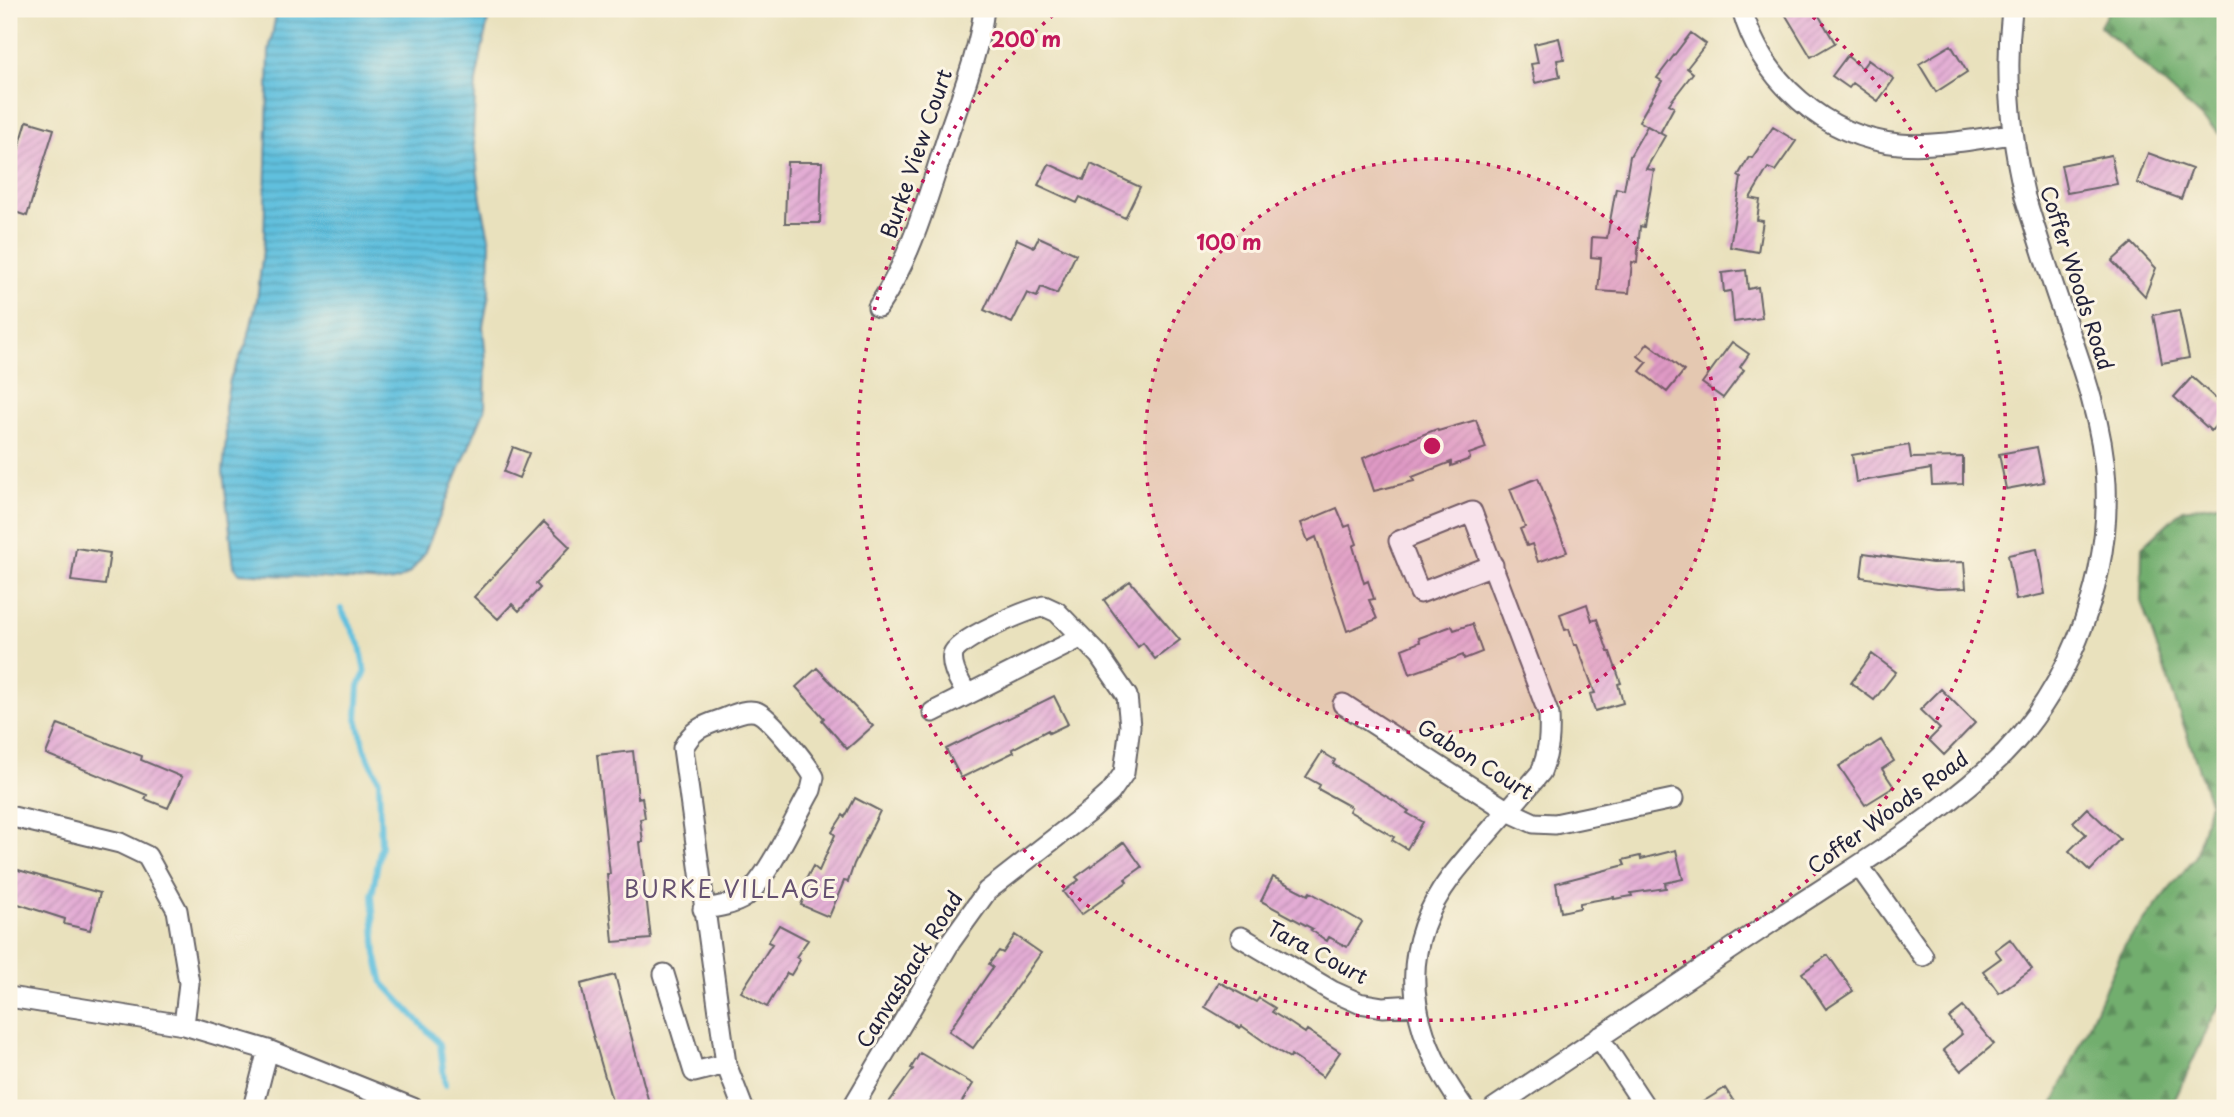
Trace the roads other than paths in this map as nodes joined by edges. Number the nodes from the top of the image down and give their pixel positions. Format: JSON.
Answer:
{"nodes":[{"id":1,"x":984,"y":9,"type":"edge"},
{"id":2,"x":1742,"y":9,"type":"edge"},
{"id":3,"x":2012,"y":9,"type":"edge"},
{"id":4,"x":2011,"y":134,"type":"junction"},
{"id":5,"x":878,"y":307,"type":"dead end"},
{"id":6,"x":1493,"y":565,"type":"junction"},
{"id":7,"x":1080,"y":638,"type":"junction"},
{"id":8,"x":967,"y":695,"type":"junction"},
{"id":9,"x":1343,"y":704,"type":"dead end"},
{"id":10,"x":933,"y":712,"type":"dead end"},
{"id":11,"x":1673,"y":799,"type":"dead end"},
{"id":12,"x":1508,"y":811,"type":"junction"},
{"id":13,"x":9,"y":816,"type":"edge"},
{"id":14,"x":1859,"y":866,"type":"junction"},
{"id":15,"x":703,"y":909,"type":"junction"},
{"id":16,"x":1241,"y":937,"type":"dead end"},
{"id":17,"x":1923,"y":956,"type":"dead end"},
{"id":18,"x":664,"y":974,"type":"dead end"},
{"id":19,"x":9,"y":997,"type":"edge"},
{"id":20,"x":1415,"y":1005,"type":"junction"},
{"id":21,"x":184,"y":1025,"type":"junction"},
{"id":22,"x":1599,"y":1037,"type":"junction"},
{"id":23,"x":268,"y":1050,"type":"junction"},
{"id":24,"x":726,"y":1064,"type":"junction"},
{"id":25,"x":253,"y":1108,"type":"edge"},
{"id":26,"x":413,"y":1108,"type":"edge"},
{"id":27,"x":743,"y":1108,"type":"edge"},
{"id":28,"x":852,"y":1108,"type":"edge"},
{"id":29,"x":1464,"y":1108,"type":"edge"},
{"id":30,"x":1494,"y":1108,"type":"edge"},
{"id":31,"x":1646,"y":1108,"type":"edge"}],
"edges":[{"from":1,"to":5,"type":"street","name":"Burke View Court"},
{"from":2,"to":4,"type":"street"},
{"from":3,"to":4,"type":"street","name":"Coffer Woods Road"},
{"from":4,"to":14,"type":"street","name":"Coffer Woods Road"},
{"from":6,"to":6,"type":"street"},
{"from":6,"to":12,"type":"street"},
{"from":7,"to":8,"type":"street"},
{"from":7,"to":8,"type":"street","name":"Canvasback Road"},
{"from":7,"to":28,"type":"street","name":"Canvasback Road"},
{"from":8,"to":10,"type":"street"},
{"from":9,"to":12,"type":"street","name":"Gabon Court"},
{"from":11,"to":12,"type":"street","name":"Gabon Court"},
{"from":12,"to":20,"type":"street"},
{"from":13,"to":21,"type":"street"},
{"from":14,"to":17,"type":"street"},
{"from":14,"to":22,"type":"street","name":"Coffer Woods Road"},
{"from":15,"to":15,"type":"street"},
{"from":15,"to":24,"type":"street"},
{"from":16,"to":20,"type":"street","name":"Tara Court"},
{"from":18,"to":24,"type":"street"},
{"from":19,"to":21,"type":"street"},
{"from":20,"to":29,"type":"street"},
{"from":21,"to":23,"type":"street"},
{"from":22,"to":30,"type":"street","name":"Coffer Woods Road"},
{"from":22,"to":31,"type":"street"},
{"from":23,"to":25,"type":"street"},
{"from":23,"to":26,"type":"street"},
{"from":24,"to":27,"type":"street"}]}
